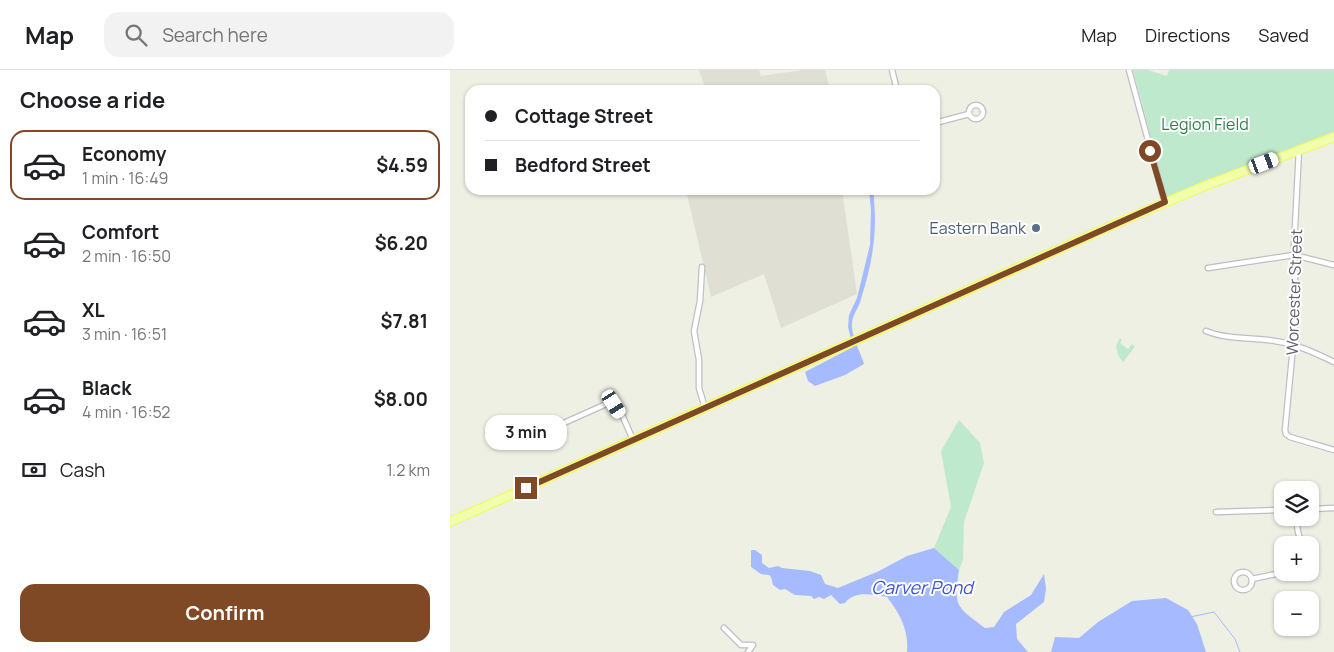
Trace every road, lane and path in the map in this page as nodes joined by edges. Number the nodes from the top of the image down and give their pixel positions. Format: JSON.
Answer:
{"nodes":[{"id":1,"x":892,"y":70,"type":"edge"},
{"id":2,"x":1128,"y":70,"type":"edge"},
{"id":3,"x":896,"y":85,"type":"edge"},
{"id":4,"x":969,"y":114,"type":"dead end"},
{"id":5,"x":940,"y":122,"type":"edge"},
{"id":6,"x":1334,"y":137,"type":"edge"},
{"id":7,"x":1299,"y":150,"type":"junction"},
{"id":8,"x":1165,"y":202,"type":"junction"},
{"id":9,"x":1294,"y":255,"type":"junction"},
{"id":10,"x":1334,"y":265,"type":"edge"},
{"id":11,"x":702,"y":267,"type":"dead end"},
{"id":12,"x":1208,"y":268,"type":"dead end"},
{"id":13,"x":1206,"y":331,"type":"dead end"},
{"id":14,"x":1293,"y":344,"type":"junction"},
{"id":15,"x":1334,"y":362,"type":"edge"},
{"id":16,"x":705,"y":408,"type":"junction"},
{"id":17,"x":537,"y":435,"type":"dead end"},
{"id":18,"x":633,"y":440,"type":"junction"},
{"id":19,"x":1334,"y":450,"type":"edge"},
{"id":20,"x":1334,"y":508,"type":"edge"},
{"id":21,"x":1319,"y":509,"type":"edge"},
{"id":22,"x":1274,"y":510,"type":"edge"},
{"id":23,"x":1216,"y":512,"type":"dead end"},
{"id":24,"x":450,"y":522,"type":"edge"},
{"id":25,"x":1274,"y":574,"type":"edge"},
{"id":26,"x":1252,"y":579,"type":"junction"},
{"id":27,"x":724,"y":628,"type":"dead end"},
{"id":28,"x":748,"y":652,"type":"edge"}],
"edges":[{"from":1,"to":3,"type":"street"},
{"from":2,"to":8,"type":"street"},
{"from":4,"to":5,"type":"street"},
{"from":6,"to":7,"type":"main road"},
{"from":7,"to":8,"type":"main road"},
{"from":7,"to":9,"type":"street","name":"Worcester Street"},
{"from":8,"to":16,"type":"main road"},
{"from":9,"to":10,"type":"street"},
{"from":9,"to":12,"type":"street"},
{"from":9,"to":14,"type":"street","name":"Worcester Street"},
{"from":11,"to":16,"type":"street"},
{"from":13,"to":14,"type":"street"},
{"from":14,"to":15,"type":"street"},
{"from":14,"to":19,"type":"street","name":"Worcester Street"},
{"from":16,"to":18,"type":"main road"},
{"from":17,"to":18,"type":"street"},
{"from":18,"to":24,"type":"main road"},
{"from":20,"to":21,"type":"street"},
{"from":22,"to":23,"type":"street"},
{"from":25,"to":26,"type":"street"},
{"from":26,"to":26,"type":"street"},
{"from":27,"to":28,"type":"street"}]}
